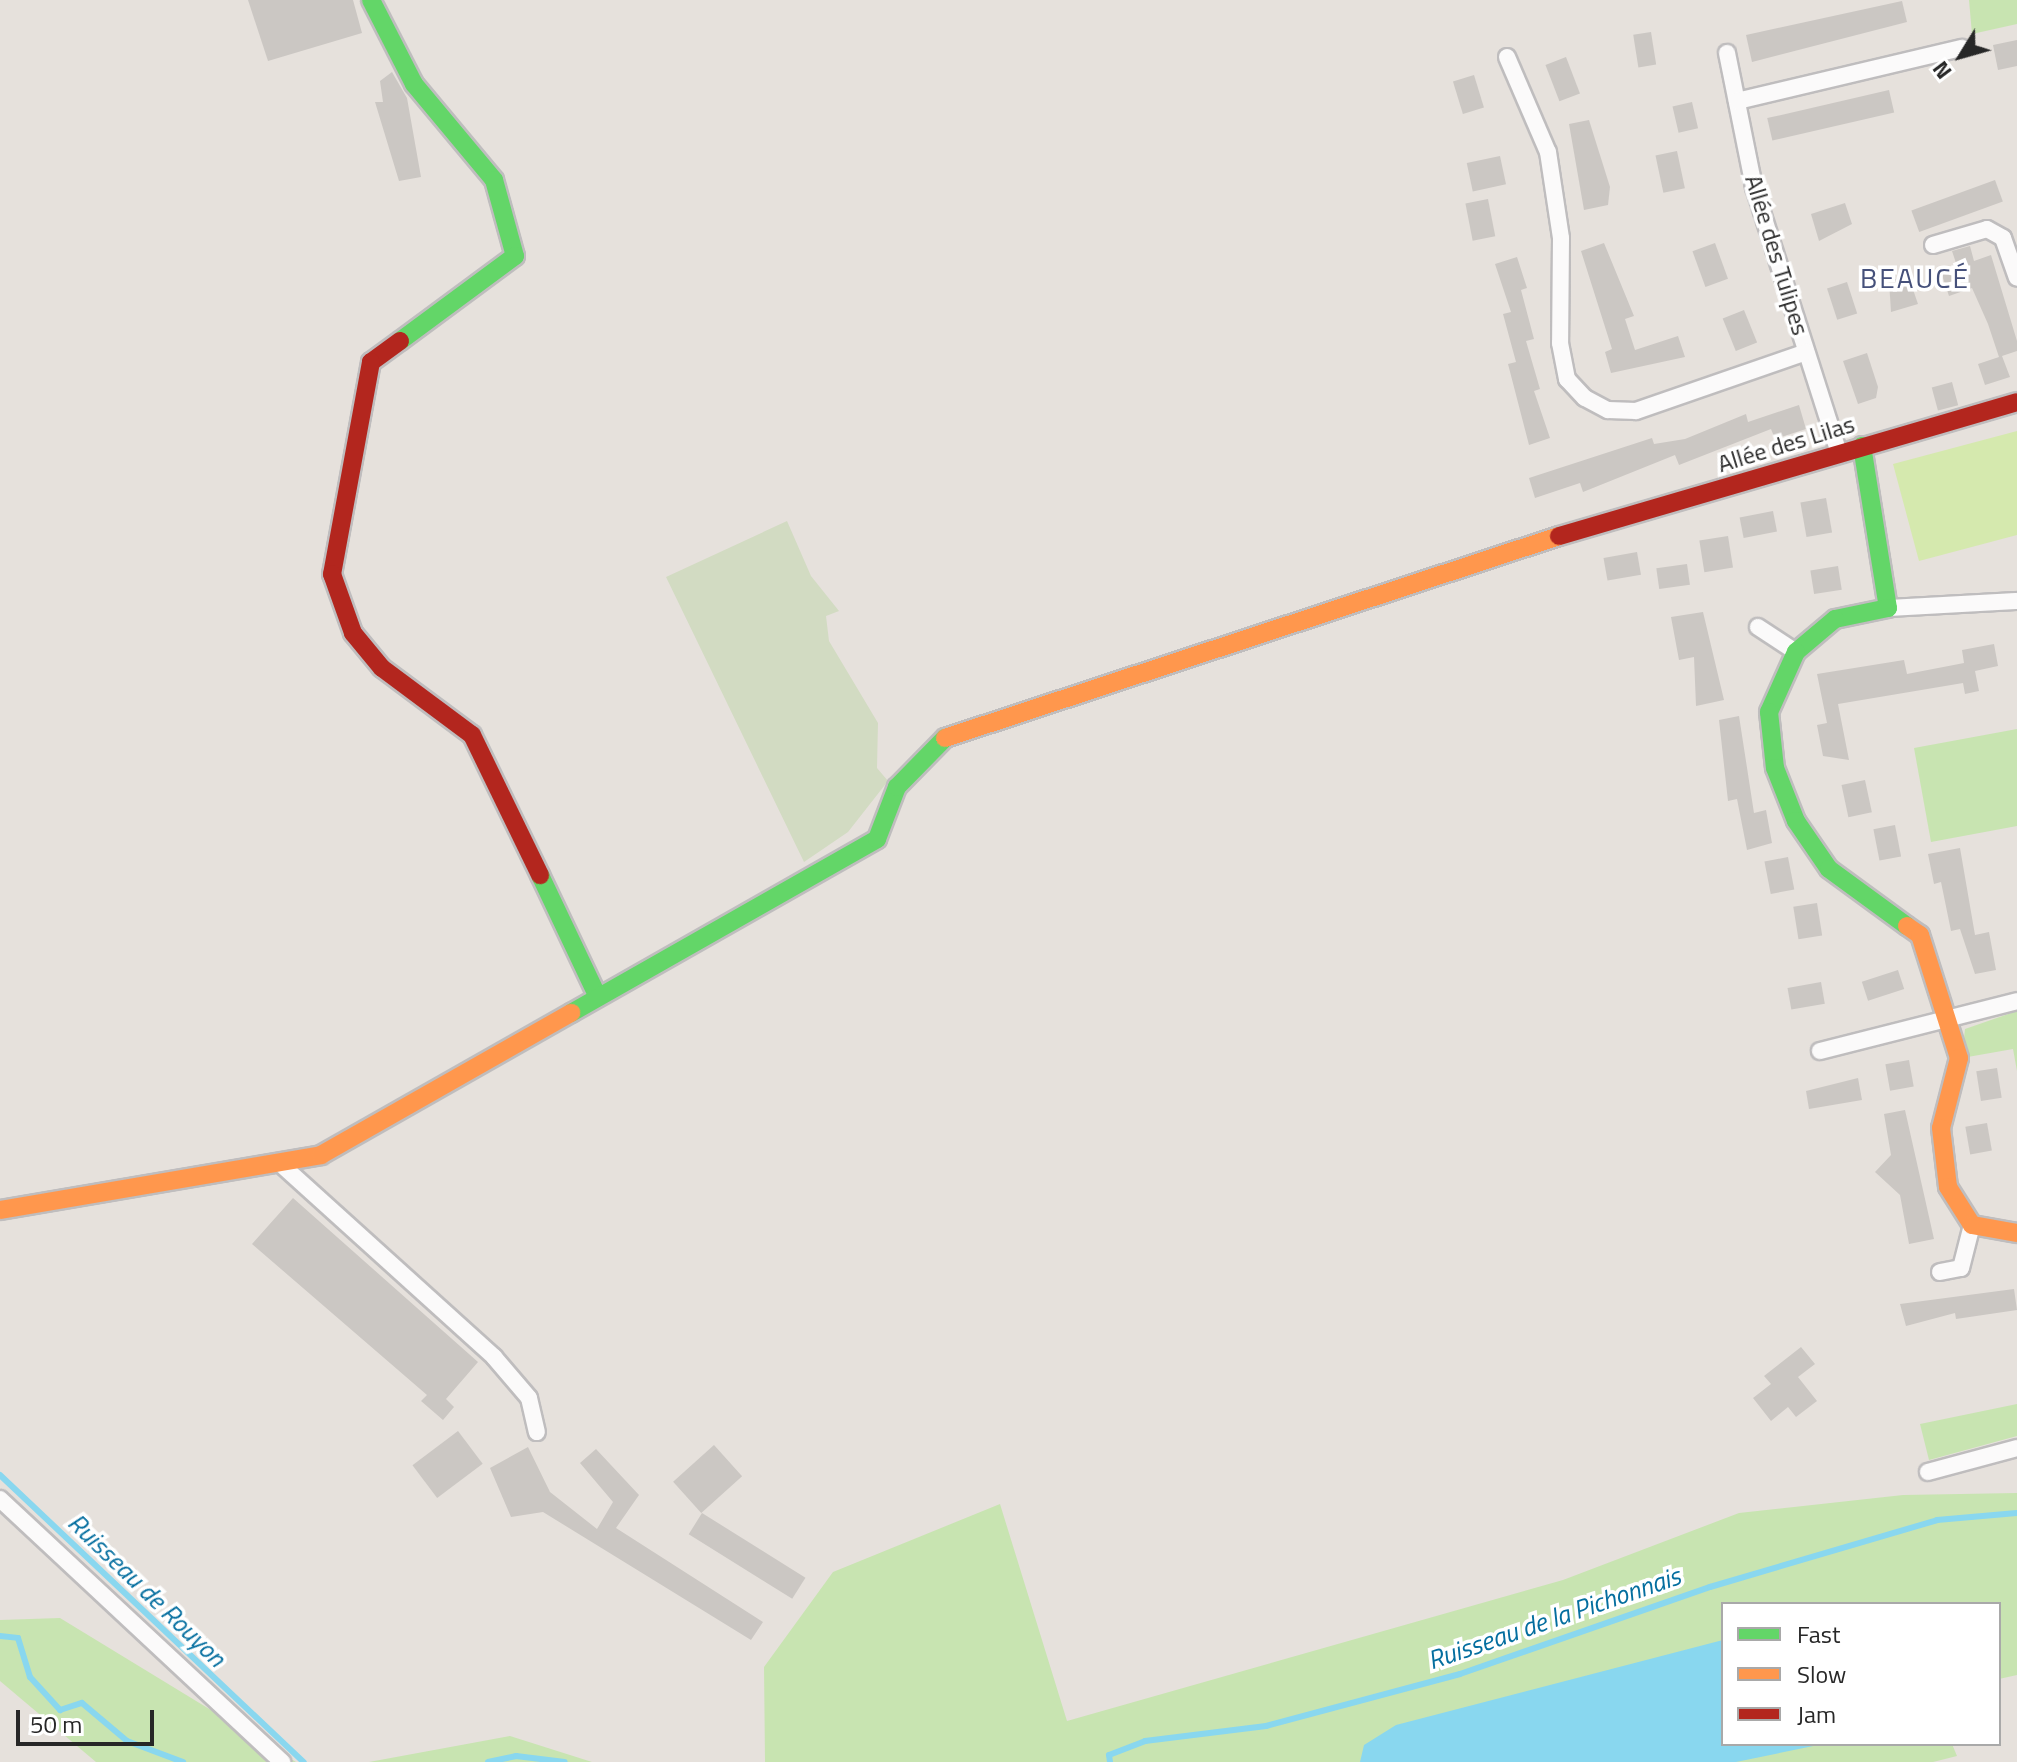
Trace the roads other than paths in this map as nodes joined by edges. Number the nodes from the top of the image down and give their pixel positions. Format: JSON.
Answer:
{"nodes":[{"id":1,"x":371,"y":0,"type":"edge"},
{"id":2,"x":1962,"y":48,"type":"dead end"},
{"id":3,"x":1727,"y":53,"type":"dead end"},
{"id":4,"x":1507,"y":57,"type":"dead end"},
{"id":5,"x":1737,"y":101,"type":"junction"},
{"id":6,"x":1933,"y":245,"type":"dead end"},
{"id":7,"x":2017,"y":278,"type":"edge"},
{"id":8,"x":1806,"y":352,"type":"junction"},
{"id":9,"x":2017,"y":402,"type":"edge"},
{"id":10,"x":1862,"y":446,"type":"junction"},
{"id":11,"x":1839,"y":453,"type":"junction"},
{"id":12,"x":2017,"y":601,"type":"edge"},
{"id":13,"x":1888,"y":608,"type":"junction"},
{"id":14,"x":1758,"y":627,"type":"dead end"},
{"id":15,"x":1796,"y":652,"type":"junction"},
{"id":16,"x":596,"y":993,"type":"junction"},
{"id":17,"x":2017,"y":1001,"type":"edge"},
{"id":18,"x":1951,"y":1019,"type":"junction"},
{"id":19,"x":1820,"y":1051,"type":"dead end"},
{"id":20,"x":284,"y":1167,"type":"junction"},
{"id":21,"x":0,"y":1210,"type":"edge"},
{"id":22,"x":1972,"y":1225,"type":"junction"},
{"id":23,"x":2017,"y":1233,"type":"edge"},
{"id":24,"x":1940,"y":1272,"type":"dead end"},
{"id":25,"x":537,"y":1432,"type":"dead end"},
{"id":26,"x":2017,"y":1448,"type":"edge"},
{"id":27,"x":1928,"y":1472,"type":"dead end"},
{"id":28,"x":0,"y":1499,"type":"edge"},
{"id":29,"x":282,"y":1762,"type":"edge"}],
"edges":[{"from":1,"to":16,"type":"street"},
{"from":2,"to":5,"type":"street"},
{"from":3,"to":5,"type":"street","name":"Allée des Tulipes"},
{"from":4,"to":8,"type":"street"},
{"from":5,"to":8,"type":"street","name":"Allée des Tulipes"},
{"from":6,"to":7,"type":"street"},
{"from":8,"to":11,"type":"street","name":"Allée des Tulipes"},
{"from":9,"to":10,"type":"street","name":"Allée des Lilas"},
{"from":10,"to":11,"type":"street","name":"Allée des Lilas"},
{"from":10,"to":13,"type":"street"},
{"from":11,"to":16,"type":"street","name":"Allée des Lilas"},
{"from":12,"to":13,"type":"street"},
{"from":13,"to":15,"type":"street"},
{"from":14,"to":15,"type":"street"},
{"from":15,"to":18,"type":"street"},
{"from":16,"to":20,"type":"street","name":"Allée des Lilas"},
{"from":17,"to":18,"type":"street"},
{"from":18,"to":19,"type":"street"},
{"from":18,"to":22,"type":"street"},
{"from":20,"to":21,"type":"street","name":"Allée des Lilas"},
{"from":20,"to":25,"type":"street"},
{"from":22,"to":23,"type":"street"},
{"from":22,"to":24,"type":"street"},
{"from":26,"to":27,"type":"street"},
{"from":28,"to":29,"type":"street"}]}
